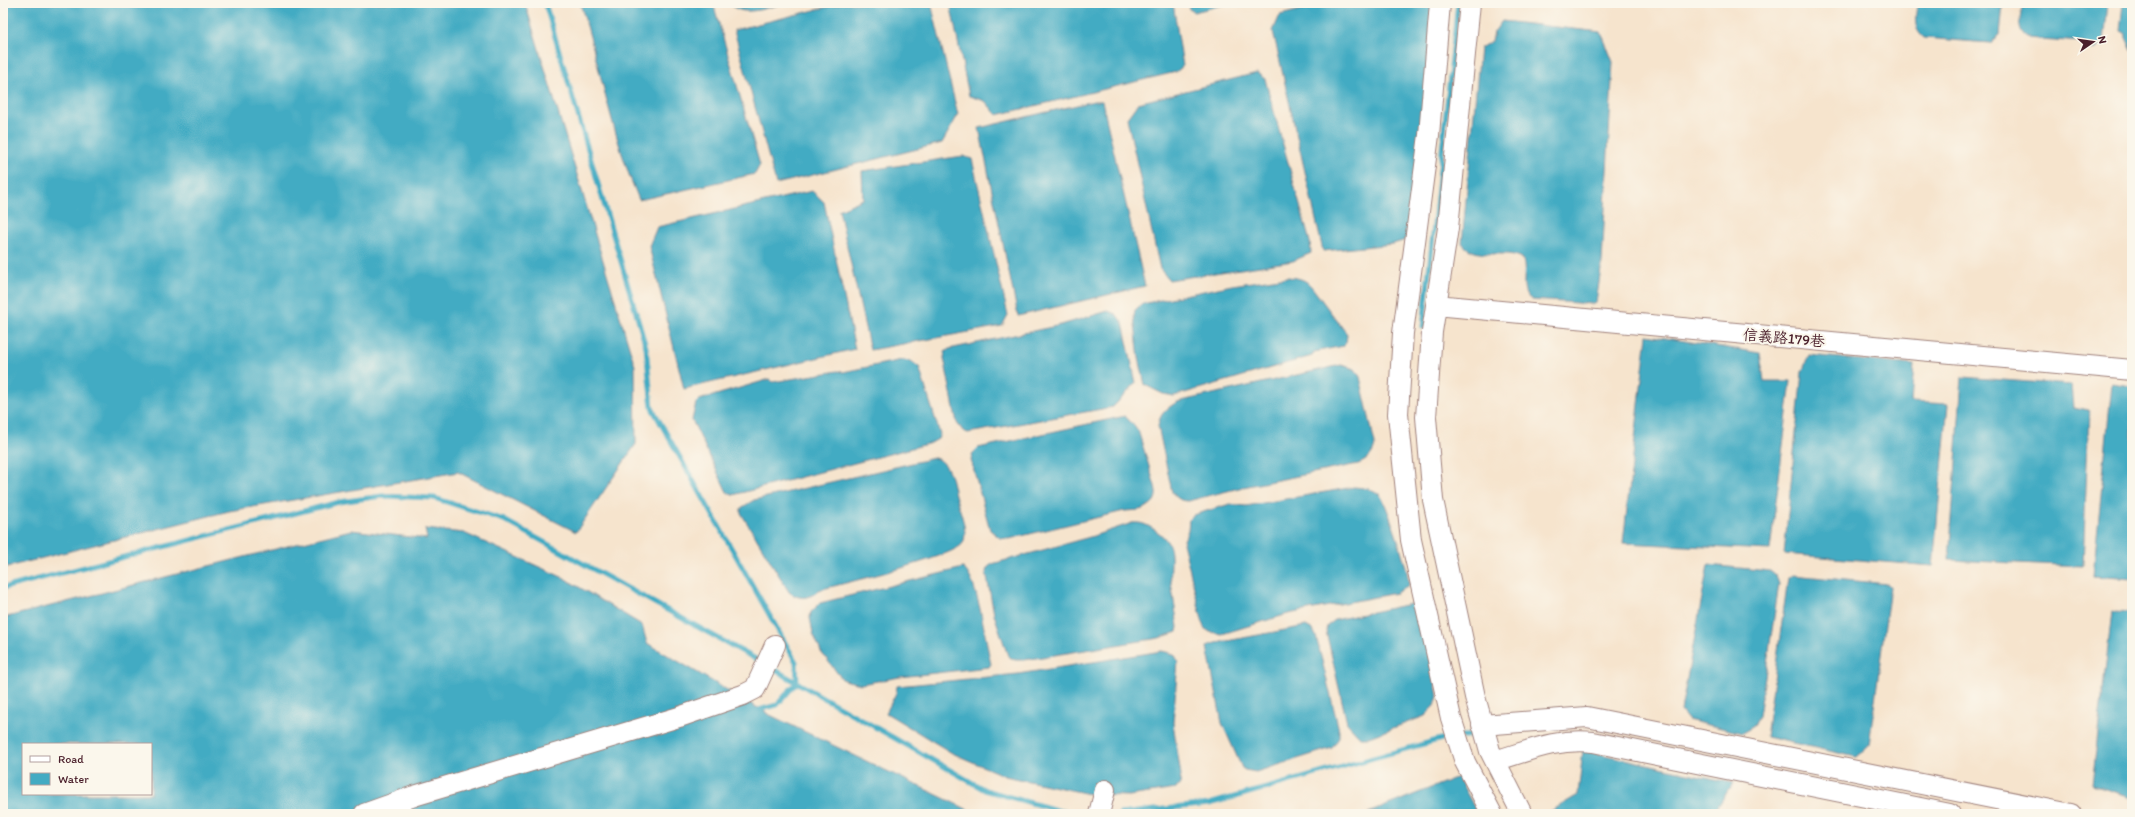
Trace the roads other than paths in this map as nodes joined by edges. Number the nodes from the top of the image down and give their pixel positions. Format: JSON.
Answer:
{"nodes":[{"id":1,"x":1440,"y":3,"type":"edge"},
{"id":2,"x":1470,"y":3,"type":"edge"},
{"id":3,"x":1436,"y":305,"type":"junction"},
{"id":4,"x":2132,"y":370,"type":"edge"},
{"id":5,"x":775,"y":645,"type":"dead end"},
{"id":6,"x":1483,"y":729,"type":"junction"},
{"id":7,"x":1493,"y":756,"type":"junction"},
{"id":8,"x":364,"y":814,"type":"edge"},
{"id":9,"x":1492,"y":814,"type":"edge"},
{"id":10,"x":1522,"y":814,"type":"edge"},
{"id":11,"x":1950,"y":814,"type":"edge"},
{"id":12,"x":2071,"y":814,"type":"edge"}],
"edges":[{"from":1,"to":9,"type":"street"},
{"from":2,"to":3,"type":"street"},
{"from":3,"to":4,"type":"street","name":"信義路179巷"},
{"from":3,"to":6,"type":"street"},
{"from":5,"to":8,"type":"street"},
{"from":6,"to":7,"type":"street"},
{"from":6,"to":12,"type":"street"},
{"from":7,"to":10,"type":"street"},
{"from":7,"to":11,"type":"street"}]}
